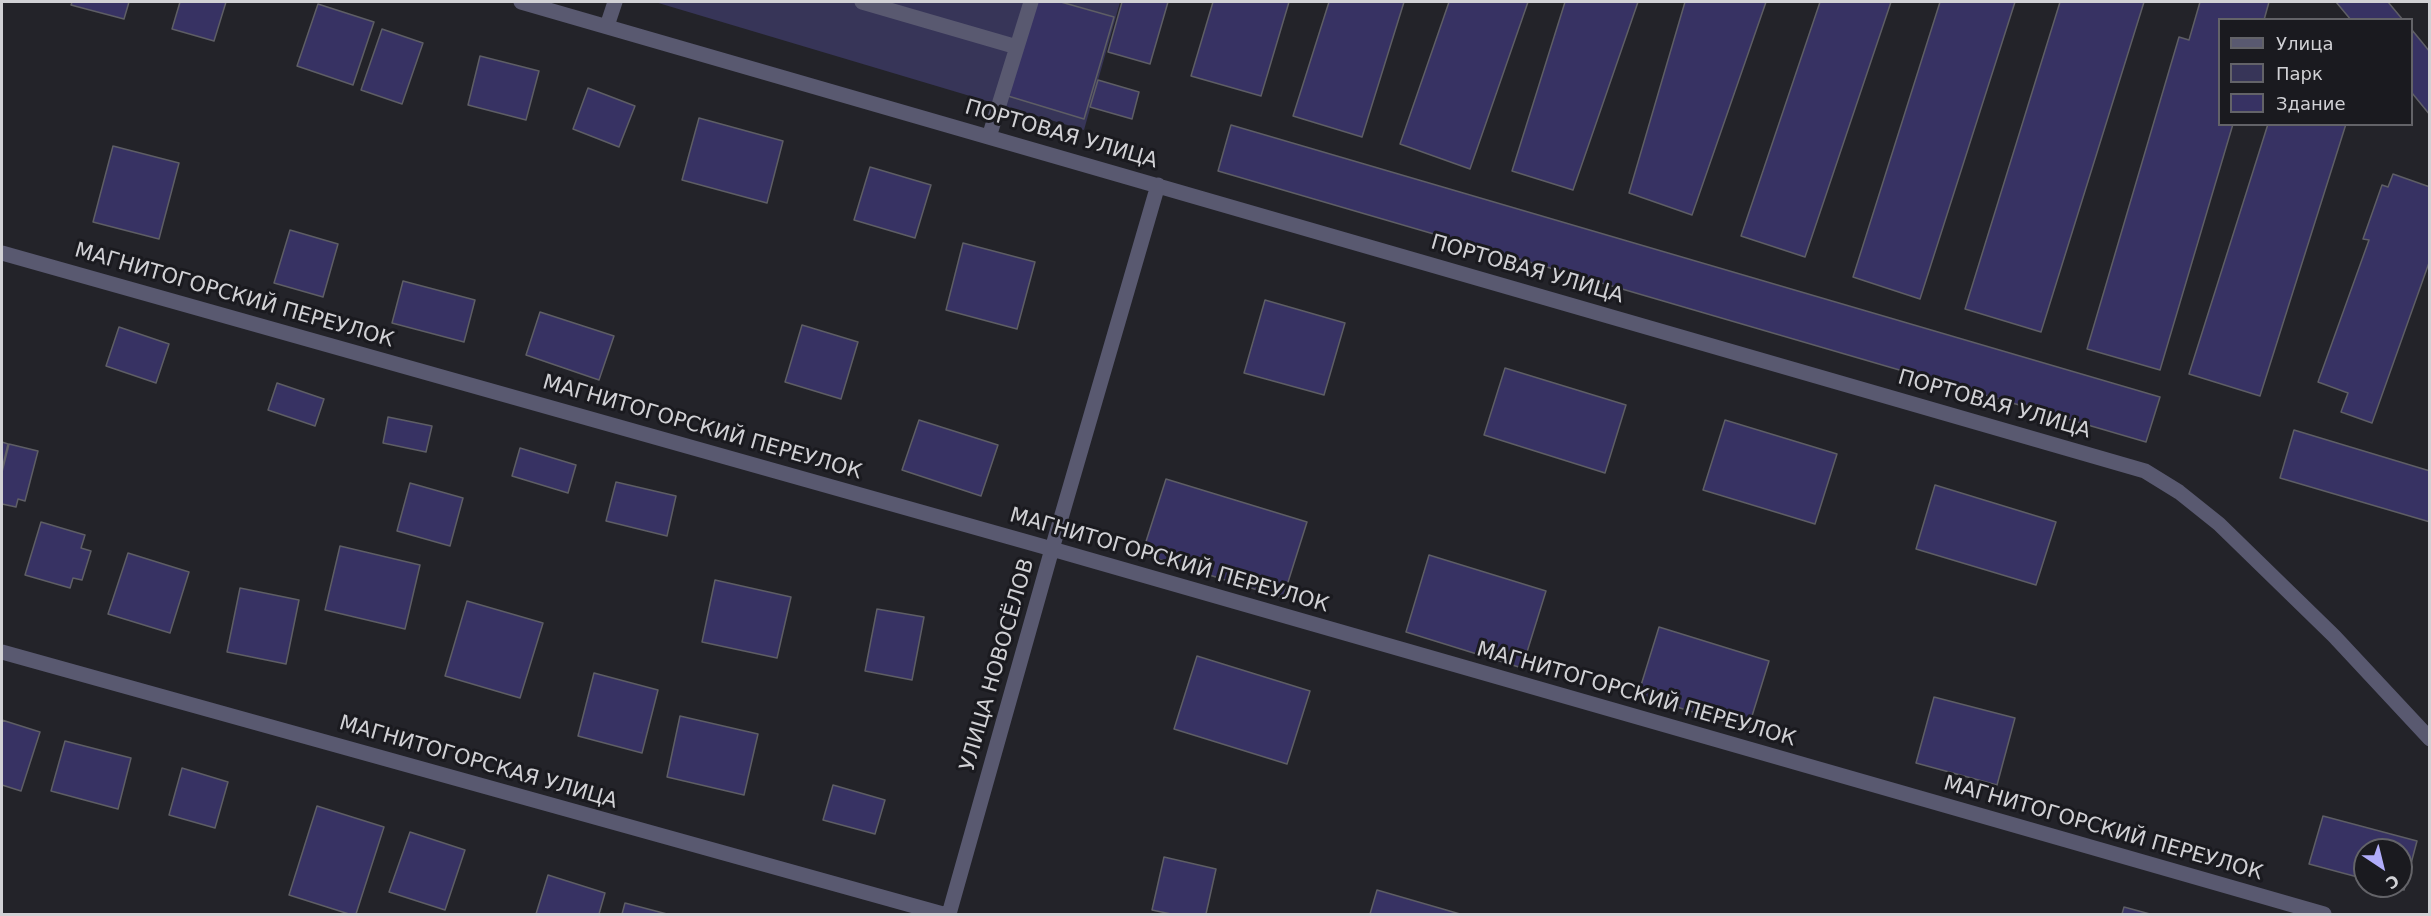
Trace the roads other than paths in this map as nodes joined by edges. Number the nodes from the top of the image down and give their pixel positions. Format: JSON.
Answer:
{"nodes":[{"id":1,"x":521,"y":2,"type":"edge"},
{"id":2,"x":615,"y":2,"type":"edge"},
{"id":3,"x":862,"y":2,"type":"edge"},
{"id":4,"x":1031,"y":2,"type":"edge"},
{"id":5,"x":607,"y":26,"type":"junction"},
{"id":6,"x":1017,"y":47,"type":"junction"},
{"id":7,"x":989,"y":137,"type":"junction"},
{"id":8,"x":1158,"y":185,"type":"junction"},
{"id":9,"x":2,"y":253,"type":"edge"},
{"id":10,"x":1052,"y":549,"type":"junction"},
{"id":11,"x":2,"y":651,"type":"edge"},
{"id":12,"x":2430,"y":739,"type":"edge"},
{"id":13,"x":943,"y":915,"type":"edge"},
{"id":14,"x":949,"y":915,"type":"edge"},
{"id":15,"x":2324,"y":915,"type":"edge"}],
"edges":[{"from":1,"to":5,"type":"street","name":"ПОРТОВАЯ УЛИЦА"},
{"from":2,"to":5,"type":"street"},
{"from":3,"to":6,"type":"street"},
{"from":4,"to":6,"type":"street"},
{"from":5,"to":7,"type":"street","name":"ПОРТОВАЯ УЛИЦА"},
{"from":6,"to":7,"type":"street"},
{"from":7,"to":8,"type":"street","name":"ПОРТОВАЯ УЛИЦА"},
{"from":8,"to":10,"type":"street","name":"УЛИЦА НОВОСЁЛОВ"},
{"from":8,"to":12,"type":"street","name":"ПОРТОВАЯ УЛИЦА"},
{"from":9,"to":10,"type":"street","name":"МАГНИТОГОРСКИЙ ПЕРЕУЛОК"},
{"from":10,"to":14,"type":"street","name":"УЛИЦА НОВОСЁЛОВ"},
{"from":10,"to":15,"type":"street","name":"МАГНИТОГОРСКИЙ ПЕРЕУЛОК"},
{"from":11,"to":13,"type":"street","name":"МАГНИТОГОРСКАЯ УЛИЦА"}]}
